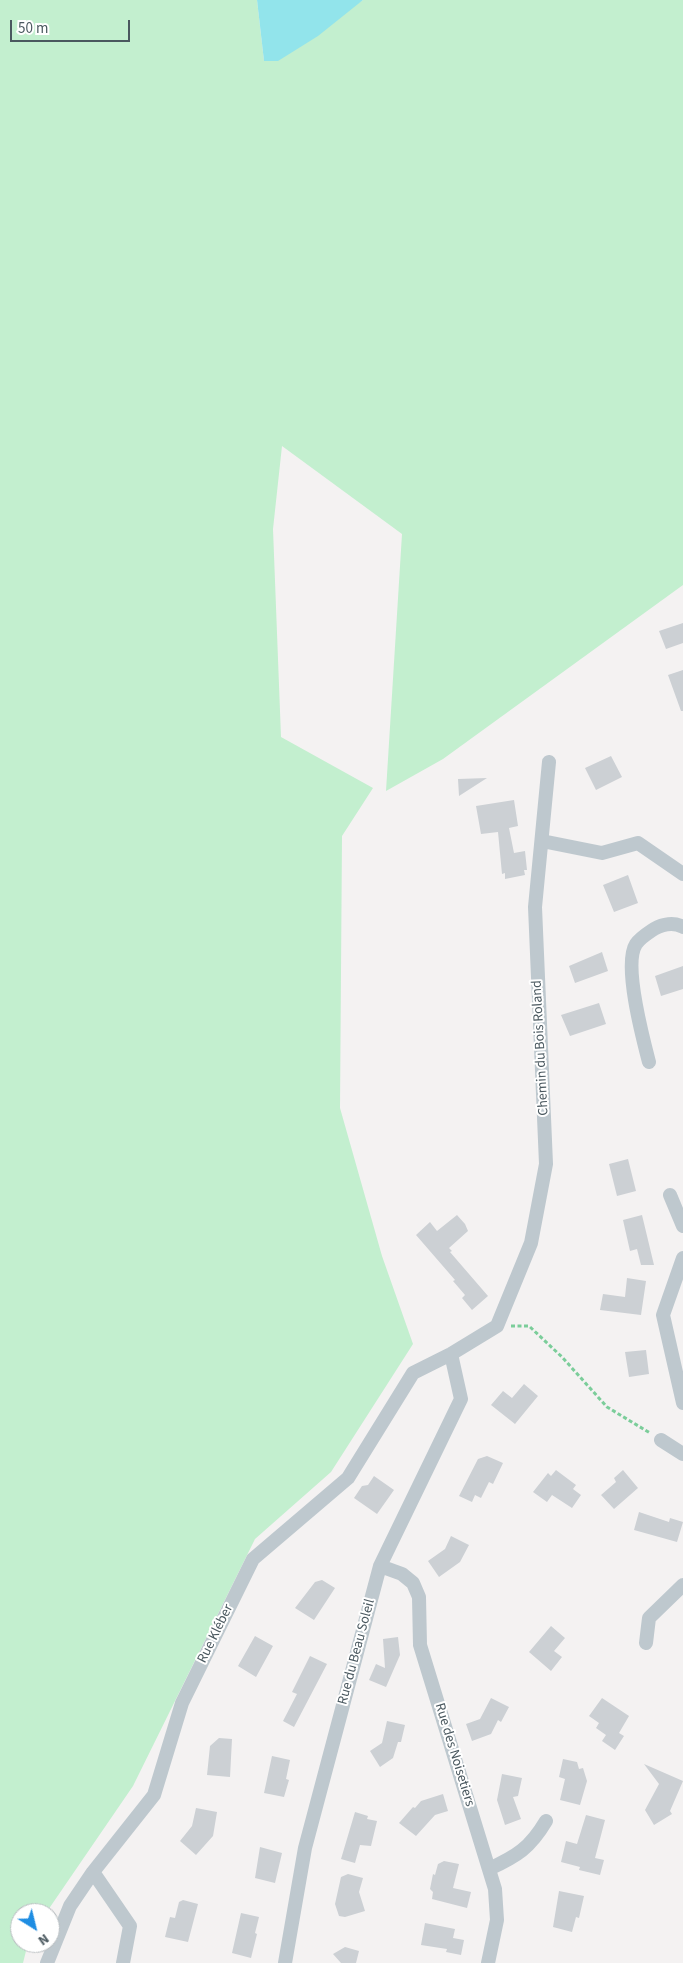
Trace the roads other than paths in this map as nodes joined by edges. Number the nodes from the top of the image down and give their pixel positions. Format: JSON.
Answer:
{"nodes":[{"id":1,"x":549,"y":762,"type":"dead end"},
{"id":2,"x":542,"y":841,"type":"junction"},
{"id":3,"x":683,"y":874,"type":"edge"},
{"id":4,"x":683,"y":927,"type":"edge"},
{"id":5,"x":649,"y":1062,"type":"dead end"},
{"id":6,"x":670,"y":1195,"type":"dead end"},
{"id":7,"x":683,"y":1226,"type":"edge"},
{"id":8,"x":683,"y":1258,"type":"edge"},
{"id":9,"x":497,"y":1326,"type":"joint"},
{"id":10,"x":451,"y":1354,"type":"junction"},
{"id":11,"x":683,"y":1402,"type":"edge"},
{"id":12,"x":661,"y":1440,"type":"road end"},
{"id":13,"x":683,"y":1454,"type":"edge"},
{"id":14,"x":380,"y":1566,"type":"junction"},
{"id":15,"x":683,"y":1586,"type":"edge"},
{"id":16,"x":646,"y":1643,"type":"dead end"},
{"id":17,"x":546,"y":1821,"type":"dead end"},
{"id":18,"x":489,"y":1870,"type":"junction"},
{"id":19,"x":94,"y":1872,"type":"junction"},
{"id":20,"x":47,"y":1963,"type":"edge"},
{"id":21,"x":123,"y":1963,"type":"edge"},
{"id":22,"x":285,"y":1963,"type":"edge"},
{"id":23,"x":488,"y":1963,"type":"edge"}],
"edges":[{"from":1,"to":2,"type":"street","name":"Chemin du Bois Roland"},
{"from":2,"to":3,"type":"street"},
{"from":2,"to":9,"type":"street","name":"Chemin du Bois Roland"},
{"from":4,"to":5,"type":"street"},
{"from":6,"to":7,"type":"street"},
{"from":8,"to":11,"type":"street"},
{"from":9,"to":10,"type":"street","name":"Rue Kléber"},
{"from":10,"to":14,"type":"street","name":"Rue du Beau Soleil"},
{"from":10,"to":19,"type":"street","name":"Rue Kléber"},
{"from":12,"to":13,"type":"street"},
{"from":14,"to":18,"type":"street","name":"Rue des Noisetiers"},
{"from":14,"to":22,"type":"street","name":"Rue du Beau Soleil"},
{"from":15,"to":16,"type":"street"},
{"from":17,"to":18,"type":"street"},
{"from":18,"to":23,"type":"street","name":"Rue des Noisetiers"},
{"from":19,"to":20,"type":"street","name":"Rue Kléber"},
{"from":19,"to":21,"type":"street"}]}
